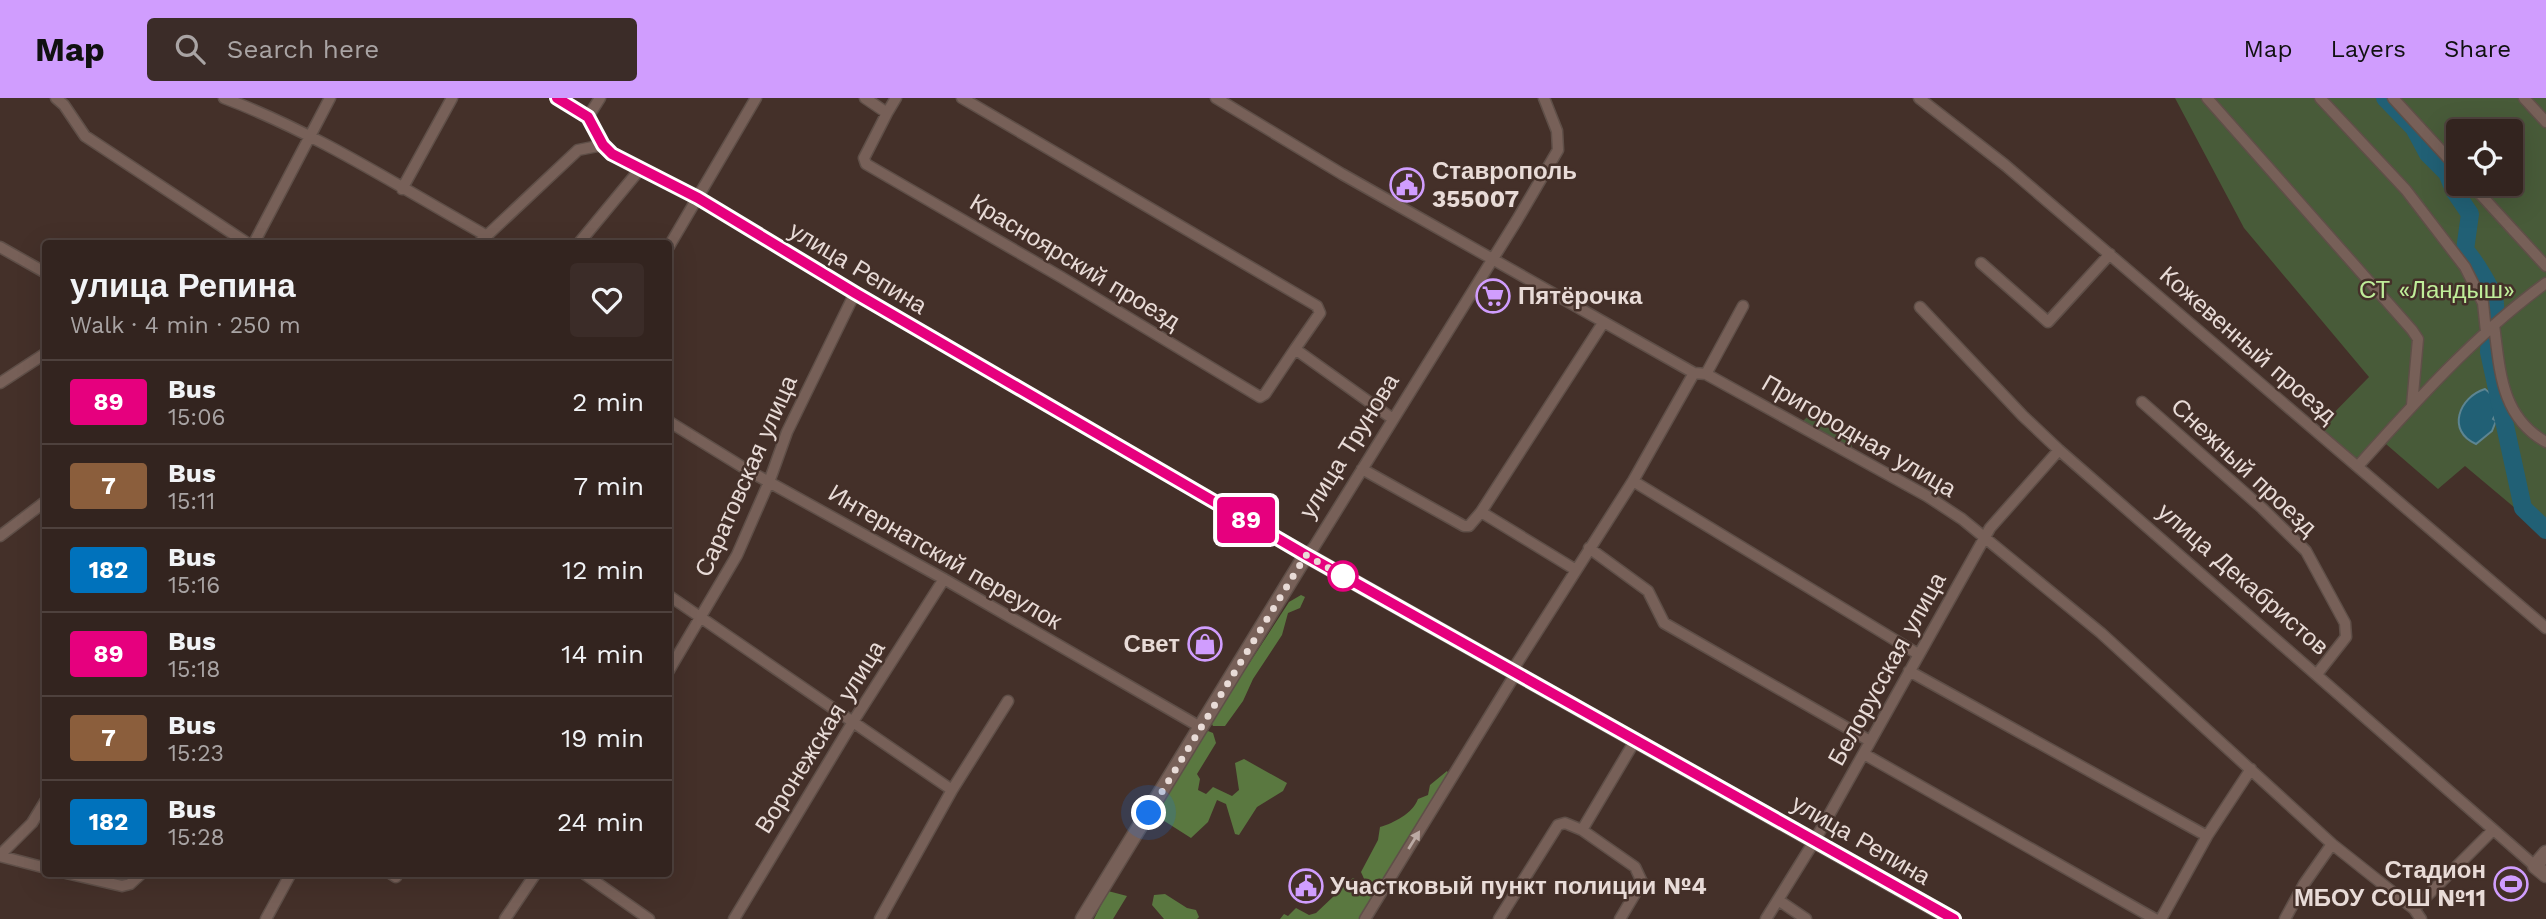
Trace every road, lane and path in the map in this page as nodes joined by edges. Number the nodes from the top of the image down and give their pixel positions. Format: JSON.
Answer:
{"nodes":[{"id":1,"x":56,"y":98,"type":"edge"},
{"id":2,"x":224,"y":98,"type":"edge"},
{"id":3,"x":330,"y":98,"type":"edge"},
{"id":4,"x":452,"y":98,"type":"edge"},
{"id":5,"x":557,"y":98,"type":"edge"},
{"id":6,"x":600,"y":98,"type":"edge"},
{"id":7,"x":756,"y":98,"type":"edge"},
{"id":8,"x":866,"y":98,"type":"edge"},
{"id":9,"x":897,"y":98,"type":"edge"},
{"id":10,"x":962,"y":98,"type":"edge"},
{"id":11,"x":1216,"y":98,"type":"edge"},
{"id":12,"x":1544,"y":98,"type":"edge"},
{"id":13,"x":1919,"y":98,"type":"edge"},
{"id":14,"x":2207,"y":98,"type":"edge"},
{"id":15,"x":2320,"y":98,"type":"edge"},
{"id":16,"x":2393,"y":98,"type":"edge"},
{"id":17,"x":2524,"y":98,"type":"edge"},
{"id":18,"x":887,"y":113,"type":"junction"},
{"id":19,"x":588,"y":117,"type":"junction"},
{"id":20,"x":2546,"y":122,"type":"edge"},
{"id":21,"x":310,"y":136,"type":"junction"},
{"id":22,"x":603,"y":145,"type":"junction"},
{"id":23,"x":2446,"y":156,"type":"edge"},
{"id":24,"x":641,"y":168,"type":"junction"},
{"id":25,"x":402,"y":189,"type":"junction"},
{"id":26,"x":2482,"y":196,"type":"edge"},
{"id":27,"x":698,"y":198,"type":"junction"},
{"id":28,"x":242,"y":240,"type":"edge"},
{"id":29,"x":256,"y":240,"type":"edge"},
{"id":30,"x":483,"y":240,"type":"edge"},
{"id":31,"x":581,"y":240,"type":"edge"},
{"id":32,"x":672,"y":241,"type":"edge"},
{"id":33,"x":0,"y":247,"type":"edge"},
{"id":34,"x":2110,"y":254,"type":"junction"},
{"id":35,"x":1493,"y":258,"type":"junction"},
{"id":36,"x":1981,"y":263,"type":"dead end"},
{"id":37,"x":2546,"y":266,"type":"edge"},
{"id":38,"x":42,"y":271,"type":"edge"},
{"id":39,"x":2546,"y":283,"type":"edge"},
{"id":40,"x":855,"y":293,"type":"junction"},
{"id":41,"x":1743,"y":306,"type":"dead end"},
{"id":42,"x":1920,"y":307,"type":"dead end"},
{"id":43,"x":1603,"y":323,"type":"junction"},
{"id":44,"x":2490,"y":329,"type":"junction"},
{"id":45,"x":1295,"y":349,"type":"junction"},
{"id":46,"x":42,"y":356,"type":"edge"},
{"id":47,"x":1700,"y":374,"type":"junction"},
{"id":48,"x":0,"y":383,"type":"edge"},
{"id":49,"x":2142,"y":402,"type":"dead end"},
{"id":50,"x":2412,"y":405,"type":"junction"},
{"id":51,"x":1392,"y":419,"type":"junction"},
{"id":52,"x":672,"y":423,"type":"edge"},
{"id":53,"x":2546,"y":442,"type":"edge"},
{"id":54,"x":2059,"y":450,"type":"junction"},
{"id":55,"x":2358,"y":466,"type":"junction"},
{"id":56,"x":1362,"y":469,"type":"junction"},
{"id":57,"x":1633,"y":481,"type":"junction"},
{"id":58,"x":769,"y":482,"type":"junction"},
{"id":59,"x":42,"y":504,"type":"edge"},
{"id":60,"x":1481,"y":512,"type":"junction"},
{"id":61,"x":0,"y":536,"type":"edge"},
{"id":62,"x":1986,"y":537,"type":"junction"},
{"id":63,"x":1589,"y":548,"type":"junction"},
{"id":64,"x":1306,"y":555,"type":"junction"},
{"id":65,"x":1576,"y":570,"type":"junction"},
{"id":66,"x":944,"y":579,"type":"junction"},
{"id":67,"x":672,"y":598,"type":"edge"},
{"id":68,"x":702,"y":618,"type":"junction"},
{"id":69,"x":2546,"y":628,"type":"edge"},
{"id":70,"x":1918,"y":654,"type":"junction"},
{"id":71,"x":672,"y":666,"type":"edge"},
{"id":72,"x":1909,"y":671,"type":"junction"},
{"id":73,"x":1514,"y":672,"type":"junction"},
{"id":74,"x":2317,"y":674,"type":"junction"},
{"id":75,"x":1007,"y":701,"type":"dead end"},
{"id":76,"x":854,"y":720,"type":"junction"},
{"id":77,"x":1202,"y":728,"type":"junction"},
{"id":78,"x":1636,"y":739,"type":"junction"},
{"id":79,"x":1870,"y":741,"type":"junction"},
{"id":80,"x":1864,"y":754,"type":"junction"},
{"id":81,"x":2251,"y":769,"type":"junction"},
{"id":82,"x":952,"y":790,"type":"junction"},
{"id":83,"x":42,"y":807,"type":"edge"},
{"id":84,"x":1582,"y":830,"type":"junction"},
{"id":85,"x":2493,"y":830,"type":"junction"},
{"id":86,"x":2207,"y":836,"type":"junction"},
{"id":87,"x":1815,"y":840,"type":"junction"},
{"id":88,"x":2332,"y":845,"type":"junction"},
{"id":89,"x":2546,"y":853,"type":"edge"},
{"id":90,"x":0,"y":855,"type":"edge"},
{"id":91,"x":42,"y":867,"type":"edge"},
{"id":92,"x":2540,"y":870,"type":"edge"},
{"id":93,"x":83,"y":877,"type":"edge"},
{"id":94,"x":138,"y":877,"type":"edge"},
{"id":95,"x":289,"y":877,"type":"edge"},
{"id":96,"x":533,"y":877,"type":"edge"},
{"id":97,"x":589,"y":877,"type":"edge"},
{"id":98,"x":1778,"y":900,"type":"junction"},
{"id":99,"x":2414,"y":909,"type":"junction"},
{"id":100,"x":266,"y":919,"type":"edge"},
{"id":101,"x":505,"y":919,"type":"edge"},
{"id":102,"x":649,"y":919,"type":"edge"},
{"id":103,"x":734,"y":919,"type":"edge"},
{"id":104,"x":880,"y":919,"type":"edge"},
{"id":105,"x":1083,"y":919,"type":"edge"},
{"id":106,"x":1366,"y":919,"type":"edge"},
{"id":107,"x":1499,"y":919,"type":"edge"},
{"id":108,"x":1620,"y":919,"type":"edge"},
{"id":109,"x":1766,"y":919,"type":"edge"},
{"id":110,"x":1806,"y":919,"type":"edge"},
{"id":111,"x":1954,"y":919,"type":"edge"},
{"id":112,"x":2155,"y":919,"type":"edge"},
{"id":113,"x":2161,"y":919,"type":"edge"},
{"id":114,"x":2285,"y":919,"type":"edge"},
{"id":115,"x":2421,"y":919,"type":"edge"}],
"edges":[{"from":1,"to":28,"type":"street"},
{"from":2,"to":21,"type":"street"},
{"from":3,"to":21,"type":"street"},
{"from":4,"to":25,"type":"street"},
{"from":5,"to":19,"type":"street"},
{"from":6,"to":19,"type":"street"},
{"from":7,"to":27,"type":"street"},
{"from":8,"to":18,"type":"street"},
{"from":9,"to":18,"type":"street","name":"Красноярский проезд"},
{"from":10,"to":45,"type":"street","name":"Красноярский проезд"},
{"from":11,"to":35,"type":"street","name":"Пригородная улица"},
{"from":12,"to":35,"type":"street","name":"улица Трунова"},
{"from":13,"to":34,"type":"street","name":"Кожевенный проезд"},
{"from":14,"to":50,"type":"street"},
{"from":15,"to":44,"type":"street"},
{"from":16,"to":23,"type":"street"},
{"from":17,"to":20,"type":"street"},
{"from":18,"to":45,"type":"street","name":"Красноярский проезд"},
{"from":19,"to":22,"type":"street","name":"улица Репина"},
{"from":21,"to":25,"type":"street"},
{"from":21,"to":29,"type":"street"},
{"from":22,"to":24,"type":"street","name":"улица Репина"},
{"from":22,"to":30,"type":"street"},
{"from":24,"to":27,"type":"street","name":"улица Репина"},
{"from":24,"to":31,"type":"street"},
{"from":25,"to":30,"type":"street"},
{"from":26,"to":37,"type":"street"},
{"from":27,"to":32,"type":"street"},
{"from":27,"to":40,"type":"street","name":"улица Репина"},
{"from":33,"to":38,"type":"street"},
{"from":34,"to":36,"type":"street"},
{"from":34,"to":55,"type":"street","name":"Кожевенный проезд"},
{"from":35,"to":43,"type":"street","name":"Пригородная улица"},
{"from":35,"to":51,"type":"street","name":"улица Трунова"},
{"from":39,"to":44,"type":"street"},
{"from":40,"to":58,"type":"street","name":"Саратовская улица"},
{"from":40,"to":64,"type":"street","name":"улица Репина"},
{"from":41,"to":47,"type":"street"},
{"from":42,"to":54,"type":"street","name":"улица Декабристов"},
{"from":43,"to":47,"type":"street","name":"Пригородная улица"},
{"from":43,"to":60,"type":"street"},
{"from":44,"to":50,"type":"street"},
{"from":44,"to":53,"type":"street"},
{"from":45,"to":51,"type":"street"},
{"from":46,"to":48,"type":"street"},
{"from":47,"to":57,"type":"street"},
{"from":47,"to":62,"type":"street","name":"Пригородная улица"},
{"from":49,"to":74,"type":"street","name":"Снежный проезд"},
{"from":50,"to":55,"type":"street"},
{"from":51,"to":56,"type":"street","name":"улица Трунова"},
{"from":52,"to":58,"type":"street","name":"Интернатский переулок"},
{"from":54,"to":62,"type":"street","name":"Белорусская улица"},
{"from":54,"to":74,"type":"street","name":"улица Декабристов"},
{"from":55,"to":69,"type":"street","name":"Кожевенный проезд"},
{"from":56,"to":60,"type":"street"},
{"from":56,"to":64,"type":"street","name":"улица Трунова"},
{"from":57,"to":63,"type":"street"},
{"from":57,"to":70,"type":"street"},
{"from":58,"to":66,"type":"street","name":"Интернатский переулок"},
{"from":58,"to":68,"type":"street","name":"Саратовская улица"},
{"from":59,"to":61,"type":"street"},
{"from":60,"to":65,"type":"street"},
{"from":62,"to":70,"type":"street","name":"Белорусская улица"},
{"from":62,"to":81,"type":"street","name":"Пригородная улица"},
{"from":63,"to":65,"type":"street"},
{"from":63,"to":79,"type":"street"},
{"from":64,"to":73,"type":"street","name":"улица Репина"},
{"from":64,"to":77,"type":"street","name":"улица Трунова"},
{"from":65,"to":73,"type":"street"},
{"from":66,"to":76,"type":"street","name":"Воронежская улица"},
{"from":66,"to":77,"type":"street","name":"Интернатский переулок"},
{"from":67,"to":68,"type":"street"},
{"from":68,"to":71,"type":"street","name":"Саратовская улица"},
{"from":68,"to":76,"type":"street"},
{"from":70,"to":72,"type":"street","name":"Белорусская улица"},
{"from":72,"to":79,"type":"street","name":"Белорусская улица"},
{"from":72,"to":86,"type":"street"},
{"from":73,"to":78,"type":"street","name":"улица Репина"},
{"from":106,"to":73,"type":"street","one_way":true},
{"from":74,"to":85,"type":"street","name":"улица Декабристов"},
{"from":75,"to":82,"type":"street"},
{"from":76,"to":82,"type":"street"},
{"from":76,"to":103,"type":"street","name":"Воронежская улица"},
{"from":77,"to":105,"type":"street","name":"улица Трунова"},
{"from":78,"to":84,"type":"street"},
{"from":78,"to":87,"type":"street","name":"улица Репина"},
{"from":79,"to":80,"type":"street","name":"Белорусская улица"},
{"from":80,"to":87,"type":"street","name":"Белорусская улица"},
{"from":80,"to":112,"type":"street"},
{"from":81,"to":86,"type":"street"},
{"from":81,"to":88,"type":"street","name":"Пригородная улица"},
{"from":82,"to":104,"type":"street"},
{"from":83,"to":90,"type":"street"},
{"from":84,"to":107,"type":"street"},
{"from":84,"to":108,"type":"street"},
{"from":85,"to":92,"type":"street","name":"улица Декабристов"},
{"from":85,"to":99,"type":"street"},
{"from":86,"to":113,"type":"street"},
{"from":87,"to":98,"type":"street","name":"Белорусская улица"},
{"from":87,"to":111,"type":"street","name":"улица Репина"},
{"from":88,"to":99,"type":"street","name":"Пригородная улица"},
{"from":88,"to":114,"type":"street"},
{"from":89,"to":92,"type":"street"},
{"from":90,"to":91,"type":"street"},
{"from":93,"to":94,"type":"street"},
{"from":95,"to":100,"type":"street"},
{"from":96,"to":101,"type":"street"},
{"from":97,"to":102,"type":"street"},
{"from":98,"to":109,"type":"street","name":"Белорусская улица"},
{"from":98,"to":110,"type":"street"},
{"from":99,"to":115,"type":"street","name":"Пригородная улица"}]}
